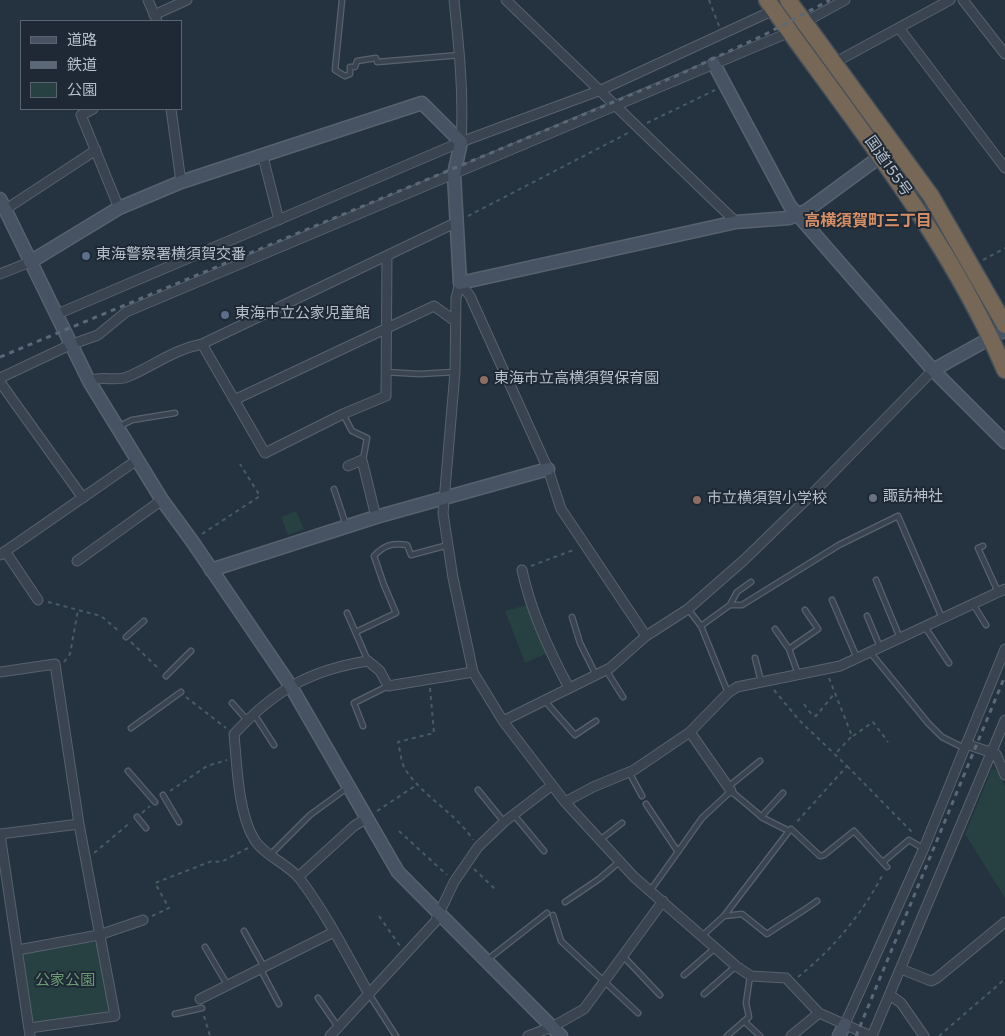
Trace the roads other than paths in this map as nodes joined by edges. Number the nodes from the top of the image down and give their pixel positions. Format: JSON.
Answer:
{"nodes":[{"id":1,"x":148,"y":0,"type":"edge"},
{"id":2,"x":187,"y":0,"type":"edge"},
{"id":3,"x":342,"y":0,"type":"edge"},
{"id":4,"x":454,"y":0,"type":"edge"},
{"id":5,"x":506,"y":0,"type":"edge"},
{"id":6,"x":788,"y":0,"type":"edge"},
{"id":7,"x":844,"y":0,"type":"edge"},
{"id":8,"x":950,"y":0,"type":"edge"},
{"id":9,"x":962,"y":0,"type":"edge"},
{"id":10,"x":771,"y":5,"type":"edge"},
{"id":11,"x":155,"y":18,"type":"edge"},
{"id":12,"x":797,"y":27,"type":"junction"},
{"id":13,"x":900,"y":28,"type":"junction"},
{"id":14,"x":1005,"y":54,"type":"edge"},
{"id":15,"x":460,"y":55,"type":"junction"},
{"id":16,"x":714,"y":64,"type":"junction"},
{"id":17,"x":832,"y":64,"type":"junction"},
{"id":18,"x":601,"y":90,"type":"junction"},
{"id":19,"x":617,"y":106,"type":"junction"},
{"id":20,"x":91,"y":110,"type":"edge"},
{"id":21,"x":172,"y":110,"type":"edge"},
{"id":22,"x":461,"y":142,"type":"junction"},
{"id":23,"x":96,"y":150,"type":"junction"},
{"id":24,"x":881,"y":156,"type":"junction"},
{"id":25,"x":262,"y":157,"type":"junction"},
{"id":26,"x":1005,"y":168,"type":"edge"},
{"id":27,"x":454,"y":174,"type":"junction"},
{"id":28,"x":181,"y":182,"type":"junction"},
{"id":29,"x":3,"y":204,"type":"edge"},
{"id":30,"x":119,"y":208,"type":"junction"},
{"id":31,"x":797,"y":215,"type":"junction"},
{"id":32,"x":279,"y":220,"type":"junction"},
{"id":33,"x":456,"y":222,"type":"junction"},
{"id":34,"x":736,"y":222,"type":"junction"},
{"id":35,"x":387,"y":256,"type":"junction"},
{"id":36,"x":30,"y":262,"type":"junction"},
{"id":37,"x":0,"y":274,"type":"edge"},
{"id":38,"x":460,"y":283,"type":"junction"},
{"id":39,"x":55,"y":314,"type":"junction"},
{"id":40,"x":455,"y":321,"type":"junction"},
{"id":41,"x":1005,"y":325,"type":"edge"},
{"id":42,"x":387,"y":327,"type":"junction"},
{"id":43,"x":998,"y":334,"type":"edge"},
{"id":44,"x":202,"y":344,"type":"junction"},
{"id":45,"x":70,"y":345,"type":"junction"},
{"id":46,"x":933,"y":370,"type":"junction"},
{"id":47,"x":1005,"y":370,"type":"edge"},
{"id":48,"x":386,"y":372,"type":"junction"},
{"id":49,"x":455,"y":372,"type":"junction"},
{"id":50,"x":0,"y":380,"type":"edge"},
{"id":51,"x":89,"y":381,"type":"junction"},
{"id":52,"x":234,"y":400,"type":"junction"},
{"id":53,"x":174,"y":413,"type":"dead end"},
{"id":54,"x":343,"y":414,"type":"junction"},
{"id":55,"x":118,"y":428,"type":"junction"},
{"id":56,"x":1005,"y":442,"type":"edge"},
{"id":57,"x":137,"y":460,"type":"junction"},
{"id":58,"x":362,"y":460,"type":"junction"},
{"id":59,"x":348,"y":466,"type":"dead end"},
{"id":60,"x":548,"y":469,"type":"junction"},
{"id":61,"x":334,"y":488,"type":"dead end"},
{"id":62,"x":83,"y":498,"type":"junction"},
{"id":63,"x":444,"y":499,"type":"junction"},
{"id":64,"x":162,"y":500,"type":"junction"},
{"id":65,"x":376,"y":517,"type":"junction"},
{"id":66,"x":346,"y":526,"type":"junction"},
{"id":67,"x":448,"y":545,"type":"junction"},
{"id":68,"x":983,"y":546,"type":"dead end"},
{"id":69,"x":3,"y":553,"type":"edge"},
{"id":70,"x":77,"y":561,"type":"dead end"},
{"id":71,"x":211,"y":570,"type":"junction"},
{"id":72,"x":522,"y":570,"type":"road end"},
{"id":73,"x":876,"y":580,"type":"dead end"},
{"id":74,"x":751,"y":582,"type":"dead end"},
{"id":75,"x":1001,"y":591,"type":"edge"},
{"id":76,"x":38,"y":600,"type":"road end"},
{"id":77,"x":832,"y":600,"type":"dead end"},
{"id":78,"x":973,"y":604,"type":"junction"},
{"id":79,"x":730,"y":605,"type":"junction"},
{"id":80,"x":688,"y":608,"type":"junction"},
{"id":81,"x":805,"y":610,"type":"dead end"},
{"id":82,"x":347,"y":613,"type":"dead end"},
{"id":83,"x":867,"y":616,"type":"dead end"},
{"id":84,"x":572,"y":617,"type":"dead end"},
{"id":85,"x":942,"y":618,"type":"junction"},
{"id":86,"x":144,"y":620,"type":"dead end"},
{"id":87,"x":986,"y":625,"type":"dead end"},
{"id":88,"x":701,"y":626,"type":"junction"},
{"id":89,"x":924,"y":626,"type":"junction"},
{"id":90,"x":775,"y":629,"type":"dead end"},
{"id":91,"x":356,"y":632,"type":"junction"},
{"id":92,"x":646,"y":636,"type":"junction"},
{"id":93,"x":126,"y":637,"type":"road end"},
{"id":94,"x":900,"y":638,"type":"junction"},
{"id":95,"x":880,"y":647,"type":"junction"},
{"id":96,"x":1005,"y":649,"type":"edge"},
{"id":97,"x":789,"y":650,"type":"junction"},
{"id":98,"x":191,"y":651,"type":"dead end"},
{"id":99,"x":870,"y":652,"type":"junction"},
{"id":100,"x":755,"y":658,"type":"dead end"},
{"id":101,"x":857,"y":658,"type":"junction"},
{"id":102,"x":368,"y":661,"type":"junction"},
{"id":103,"x":949,"y":663,"type":"dead end"},
{"id":104,"x":606,"y":670,"type":"junction"},
{"id":105,"x":0,"y":672,"type":"edge"},
{"id":106,"x":473,"y":672,"type":"junction"},
{"id":107,"x":798,"y":674,"type":"junction"},
{"id":108,"x":596,"y":675,"type":"junction"},
{"id":109,"x":166,"y":676,"type":"road end"},
{"id":110,"x":764,"y":681,"type":"junction"},
{"id":111,"x":290,"y":685,"type":"junction"},
{"id":112,"x":388,"y":686,"type":"junction"},
{"id":113,"x":569,"y":688,"type":"junction"},
{"id":114,"x":181,"y":692,"type":"road end"},
{"id":115,"x":728,"y":693,"type":"junction"},
{"id":116,"x":623,"y":697,"type":"dead end"},
{"id":117,"x":544,"y":700,"type":"junction"},
{"id":118,"x":232,"y":703,"type":"dead end"},
{"id":119,"x":251,"y":717,"type":"junction"},
{"id":120,"x":1005,"y":720,"type":"edge"},
{"id":121,"x":504,"y":721,"type":"junction"},
{"id":122,"x":596,"y":721,"type":"dead end"},
{"id":123,"x":363,"y":726,"type":"dead end"},
{"id":124,"x":131,"y":728,"type":"dead end"},
{"id":125,"x":690,"y":732,"type":"junction"},
{"id":126,"x":274,"y":745,"type":"dead end"},
{"id":127,"x":966,"y":746,"type":"junction"},
{"id":128,"x":991,"y":752,"type":"junction"},
{"id":129,"x":760,"y":761,"type":"dead end"},
{"id":130,"x":128,"y":771,"type":"dead end"},
{"id":131,"x":629,"y":772,"type":"junction"},
{"id":132,"x":1005,"y":776,"type":"edge"},
{"id":133,"x":551,"y":786,"type":"junction"},
{"id":134,"x":349,"y":787,"type":"junction"},
{"id":135,"x":730,"y":789,"type":"junction"},
{"id":136,"x":478,"y":790,"type":"dead end"},
{"id":137,"x":783,"y":793,"type":"dead end"},
{"id":138,"x":163,"y":795,"type":"dead end"},
{"id":139,"x":642,"y":796,"type":"dead end"},
{"id":140,"x":155,"y":802,"type":"dead end"},
{"id":141,"x":565,"y":802,"type":"junction"},
{"id":142,"x":646,"y":804,"type":"dead end"},
{"id":143,"x":514,"y":815,"type":"junction"},
{"id":144,"x":137,"y":817,"type":"dead end"},
{"id":145,"x":761,"y":817,"type":"junction"},
{"id":146,"x":367,"y":818,"type":"junction"},
{"id":147,"x":179,"y":822,"type":"dead end"},
{"id":148,"x":504,"y":822,"type":"junction"},
{"id":149,"x":622,"y":823,"type":"dead end"},
{"id":150,"x":79,"y":824,"type":"junction"},
{"id":151,"x":146,"y":828,"type":"dead end"},
{"id":152,"x":791,"y":829,"type":"road end"},
{"id":153,"x":0,"y":834,"type":"edge"},
{"id":154,"x":600,"y":840,"type":"junction"},
{"id":155,"x":924,"y":847,"type":"junction"},
{"id":156,"x":544,"y":851,"type":"dead end"},
{"id":157,"x":678,"y":852,"type":"junction"},
{"id":158,"x":271,"y":854,"type":"junction"},
{"id":159,"x":620,"y":862,"type":"junction"},
{"id":160,"x":883,"y":862,"type":"junction"},
{"id":161,"x":887,"y":867,"type":"road end"},
{"id":162,"x":298,"y":877,"type":"junction"},
{"id":163,"x":650,"y":891,"type":"junction"},
{"id":164,"x":818,"y":901,"type":"dead end"},
{"id":165,"x":565,"y":902,"type":"dead end"},
{"id":166,"x":663,"y":902,"type":"junction"},
{"id":167,"x":547,"y":913,"type":"dead end"},
{"id":168,"x":439,"y":914,"type":"junction"},
{"id":169,"x":553,"y":915,"type":"dead end"},
{"id":170,"x":724,"y":916,"type":"junction"},
{"id":171,"x":143,"y":920,"type":"road end"},
{"id":172,"x":1005,"y":922,"type":"edge"},
{"id":173,"x":244,"y":931,"type":"dead end"},
{"id":174,"x":334,"y":932,"type":"junction"},
{"id":175,"x":99,"y":935,"type":"junction"},
{"id":176,"x":702,"y":936,"type":"junction"},
{"id":177,"x":204,"y":947,"type":"dead end"},
{"id":178,"x":715,"y":948,"type":"junction"},
{"id":179,"x":18,"y":950,"type":"junction"},
{"id":180,"x":623,"y":955,"type":"junction"},
{"id":181,"x":486,"y":961,"type":"junction"},
{"id":182,"x":736,"y":966,"type":"junction"},
{"id":183,"x":263,"y":969,"type":"junction"},
{"id":184,"x":901,"y":969,"type":"junction"},
{"id":185,"x":750,"y":975,"type":"junction"},
{"id":186,"x":684,"y":976,"type":"dead end"},
{"id":187,"x":605,"y":980,"type":"junction"},
{"id":188,"x":229,"y":986,"type":"junction"},
{"id":189,"x":369,"y":994,"type":"junction"},
{"id":190,"x":704,"y":994,"type":"dead end"},
{"id":191,"x":660,"y":995,"type":"dead end"},
{"id":192,"x":890,"y":995,"type":"junction"},
{"id":193,"x":318,"y":998,"type":"dead end"},
{"id":194,"x":201,"y":1004,"type":"joint"},
{"id":195,"x":279,"y":1004,"type":"dead end"},
{"id":196,"x":638,"y":1013,"type":"dead end"},
{"id":197,"x":819,"y":1013,"type":"junction"},
{"id":198,"x":175,"y":1014,"type":"dead end"},
{"id":199,"x":744,"y":1021,"type":"junction"},
{"id":200,"x":845,"y":1024,"type":"junction"},
{"id":201,"x":339,"y":1029,"type":"junction"},
{"id":202,"x":557,"y":1031,"type":"edge"},
{"id":203,"x":30,"y":1032,"type":"edge"},
{"id":204,"x":330,"y":1036,"type":"edge"},
{"id":205,"x":396,"y":1036,"type":"edge"},
{"id":206,"x":528,"y":1036,"type":"edge"},
{"id":207,"x":727,"y":1036,"type":"edge"},
{"id":208,"x":760,"y":1036,"type":"edge"},
{"id":209,"x":790,"y":1036,"type":"edge"},
{"id":210,"x":840,"y":1036,"type":"edge"},
{"id":211,"x":872,"y":1036,"type":"edge"},
{"id":212,"x":924,"y":1036,"type":"edge"}],
"edges":[{"from":1,"to":11,"type":"street"},
{"from":2,"to":11,"type":"street"},
{"from":3,"to":15,"type":"lane"},
{"from":4,"to":15,"type":"street"},
{"from":5,"to":18,"type":"street"},
{"from":6,"to":12,"type":"highway","name":"国道155号"},
{"from":7,"to":12,"type":"street"},
{"from":8,"to":13,"type":"street"},
{"from":9,"to":14,"type":"street"},
{"from":10,"to":12,"type":"highway","name":"国道155号"},
{"from":10,"to":18,"type":"street"},
{"from":12,"to":16,"type":"street"},
{"from":12,"to":17,"type":"highway","name":"国道155号"},
{"from":12,"to":24,"type":"highway","name":"国道155号"},
{"from":13,"to":17,"type":"street"},
{"from":13,"to":26,"type":"street"},
{"from":15,"to":22,"type":"street"},
{"from":16,"to":19,"type":"street"},
{"from":16,"to":31,"type":"street"},
{"from":17,"to":41,"type":"highway","name":"国道155号"},
{"from":18,"to":19,"type":"street"},
{"from":18,"to":22,"type":"street"},
{"from":19,"to":27,"type":"street"},
{"from":19,"to":34,"type":"street"},
{"from":20,"to":23,"type":"street"},
{"from":21,"to":28,"type":"street"},
{"from":22,"to":25,"type":"street"},
{"from":22,"to":27,"type":"street"},
{"from":22,"to":32,"type":"street"},
{"from":23,"to":29,"type":"street"},
{"from":23,"to":30,"type":"street"},
{"from":24,"to":31,"type":"street"},
{"from":24,"to":43,"type":"highway","name":"国道155号"},
{"from":25,"to":28,"type":"street"},
{"from":25,"to":32,"type":"street"},
{"from":27,"to":33,"type":"street"},
{"from":27,"to":45,"type":"street"},
{"from":28,"to":30,"type":"street"},
{"from":29,"to":36,"type":"street"},
{"from":30,"to":36,"type":"street"},
{"from":31,"to":34,"type":"street"},
{"from":31,"to":46,"type":"street"},
{"from":32,"to":39,"type":"street"},
{"from":33,"to":35,"type":"street"},
{"from":33,"to":38,"type":"street"},
{"from":34,"to":38,"type":"street"},
{"from":35,"to":42,"type":"street"},
{"from":35,"to":44,"type":"street"},
{"from":36,"to":37,"type":"street"},
{"from":36,"to":39,"type":"street"},
{"from":38,"to":40,"type":"street"},
{"from":38,"to":60,"type":"street"},
{"from":39,"to":45,"type":"street"},
{"from":40,"to":42,"type":"street"},
{"from":40,"to":49,"type":"street"},
{"from":42,"to":48,"type":"street"},
{"from":42,"to":52,"type":"street"},
{"from":43,"to":46,"type":"street"},
{"from":43,"to":47,"type":"highway","name":"国道155号"},
{"from":44,"to":51,"type":"street"},
{"from":44,"to":52,"type":"street"},
{"from":45,"to":50,"type":"street"},
{"from":45,"to":51,"type":"street"},
{"from":46,"to":56,"type":"street"},
{"from":46,"to":80,"type":"street"},
{"from":48,"to":49,"type":"lane"},
{"from":48,"to":54,"type":"street"},
{"from":49,"to":63,"type":"street"},
{"from":50,"to":62,"type":"street"},
{"from":51,"to":55,"type":"street"},
{"from":52,"to":54,"type":"street"},
{"from":53,"to":55,"type":"lane"},
{"from":54,"to":58,"type":"lane"},
{"from":55,"to":57,"type":"street"},
{"from":57,"to":62,"type":"street"},
{"from":57,"to":64,"type":"street"},
{"from":58,"to":59,"type":"street"},
{"from":58,"to":65,"type":"street"},
{"from":60,"to":63,"type":"street"},
{"from":60,"to":92,"type":"street"},
{"from":61,"to":66,"type":"lane"},
{"from":62,"to":69,"type":"street"},
{"from":63,"to":65,"type":"street"},
{"from":63,"to":67,"type":"street"},
{"from":64,"to":70,"type":"street"},
{"from":64,"to":71,"type":"street"},
{"from":65,"to":66,"type":"street"},
{"from":66,"to":71,"type":"street"},
{"from":67,"to":91,"type":"lane"},
{"from":67,"to":106,"type":"street"},
{"from":68,"to":75,"type":"lane"},
{"from":69,"to":76,"type":"street"},
{"from":71,"to":111,"type":"street"},
{"from":72,"to":113,"type":"street"},
{"from":73,"to":94,"type":"lane"},
{"from":74,"to":79,"type":"lane"},
{"from":75,"to":78,"type":"street"},
{"from":77,"to":101,"type":"lane"},
{"from":78,"to":85,"type":"street"},
{"from":78,"to":87,"type":"lane"},
{"from":79,"to":85,"type":"lane"},
{"from":79,"to":88,"type":"lane"},
{"from":80,"to":88,"type":"lane"},
{"from":80,"to":92,"type":"street"},
{"from":81,"to":97,"type":"lane"},
{"from":82,"to":91,"type":"lane"},
{"from":83,"to":95,"type":"lane"},
{"from":84,"to":108,"type":"lane"},
{"from":85,"to":89,"type":"street"},
{"from":86,"to":93,"type":"lane"},
{"from":88,"to":115,"type":"lane"},
{"from":89,"to":94,"type":"street"},
{"from":89,"to":103,"type":"lane"},
{"from":90,"to":97,"type":"lane"},
{"from":91,"to":102,"type":"lane"},
{"from":92,"to":104,"type":"street"},
{"from":94,"to":95,"type":"street"},
{"from":95,"to":99,"type":"street"},
{"from":96,"to":127,"type":"street"},
{"from":97,"to":107,"type":"lane"},
{"from":98,"to":109,"type":"lane"},
{"from":99,"to":101,"type":"street"},
{"from":99,"to":127,"type":"lane"},
{"from":100,"to":110,"type":"lane"},
{"from":101,"to":107,"type":"street"},
{"from":102,"to":111,"type":"street"},
{"from":102,"to":112,"type":"street"},
{"from":104,"to":108,"type":"street"},
{"from":104,"to":116,"type":"lane"},
{"from":105,"to":150,"type":"street"},
{"from":106,"to":112,"type":"street"},
{"from":106,"to":121,"type":"street"},
{"from":107,"to":110,"type":"street"},
{"from":108,"to":113,"type":"street"},
{"from":110,"to":115,"type":"street"},
{"from":111,"to":119,"type":"street"},
{"from":111,"to":134,"type":"street"},
{"from":112,"to":123,"type":"lane"},
{"from":113,"to":117,"type":"street"},
{"from":114,"to":124,"type":"lane"},
{"from":115,"to":125,"type":"street"},
{"from":117,"to":121,"type":"street"},
{"from":117,"to":122,"type":"lane"},
{"from":118,"to":119,"type":"lane"},
{"from":119,"to":126,"type":"lane"},
{"from":119,"to":158,"type":"street"},
{"from":120,"to":128,"type":"street"},
{"from":121,"to":133,"type":"street"},
{"from":125,"to":131,"type":"street"},
{"from":125,"to":135,"type":"street"},
{"from":127,"to":128,"type":"street"},
{"from":127,"to":155,"type":"street"},
{"from":128,"to":132,"type":"street"},
{"from":128,"to":184,"type":"street"},
{"from":129,"to":135,"type":"lane"},
{"from":130,"to":140,"type":"lane"},
{"from":131,"to":139,"type":"lane"},
{"from":131,"to":141,"type":"street"},
{"from":133,"to":141,"type":"street"},
{"from":133,"to":143,"type":"street"},
{"from":134,"to":146,"type":"street"},
{"from":134,"to":158,"type":"lane"},
{"from":135,"to":145,"type":"lane"},
{"from":135,"to":157,"type":"lane"},
{"from":136,"to":148,"type":"lane"},
{"from":137,"to":145,"type":"lane"},
{"from":138,"to":147,"type":"lane"},
{"from":141,"to":154,"type":"street"},
{"from":142,"to":157,"type":"lane"},
{"from":143,"to":148,"type":"street"},
{"from":143,"to":156,"type":"lane"},
{"from":144,"to":151,"type":"lane"},
{"from":145,"to":170,"type":"lane"},
{"from":146,"to":162,"type":"street"},
{"from":146,"to":168,"type":"street"},
{"from":148,"to":168,"type":"street"},
{"from":149,"to":154,"type":"lane"},
{"from":150,"to":153,"type":"street"},
{"from":150,"to":175,"type":"street"},
{"from":152,"to":160,"type":"lane"},
{"from":153,"to":179,"type":"street"},
{"from":154,"to":159,"type":"street"},
{"from":155,"to":160,"type":"lane"},
{"from":155,"to":200,"type":"street"},
{"from":157,"to":163,"type":"lane"},
{"from":158,"to":162,"type":"street"},
{"from":159,"to":163,"type":"street"},
{"from":159,"to":165,"type":"lane"},
{"from":160,"to":161,"type":"lane"},
{"from":162,"to":174,"type":"street"},
{"from":163,"to":166,"type":"street"},
{"from":164,"to":170,"type":"lane"},
{"from":166,"to":176,"type":"street"},
{"from":166,"to":180,"type":"street"},
{"from":167,"to":181,"type":"lane"},
{"from":168,"to":181,"type":"street"},
{"from":168,"to":189,"type":"street"},
{"from":169,"to":187,"type":"lane"},
{"from":170,"to":176,"type":"lane"},
{"from":171,"to":175,"type":"street"},
{"from":172,"to":184,"type":"street"},
{"from":173,"to":183,"type":"lane"},
{"from":174,"to":183,"type":"street"},
{"from":174,"to":189,"type":"street"},
{"from":175,"to":179,"type":"street"},
{"from":175,"to":203,"type":"street"},
{"from":176,"to":178,"type":"street"},
{"from":177,"to":188,"type":"lane"},
{"from":178,"to":182,"type":"street"},
{"from":178,"to":186,"type":"lane"},
{"from":179,"to":203,"type":"street"},
{"from":180,"to":187,"type":"street"},
{"from":180,"to":191,"type":"lane"},
{"from":181,"to":202,"type":"street"},
{"from":182,"to":185,"type":"street"},
{"from":182,"to":190,"type":"lane"},
{"from":183,"to":188,"type":"street"},
{"from":183,"to":195,"type":"lane"},
{"from":184,"to":192,"type":"street"},
{"from":185,"to":197,"type":"street"},
{"from":185,"to":199,"type":"lane"},
{"from":187,"to":196,"type":"lane"},
{"from":187,"to":202,"type":"street"},
{"from":188,"to":194,"type":"street"},
{"from":189,"to":201,"type":"street"},
{"from":189,"to":205,"type":"lane"},
{"from":192,"to":211,"type":"street"},
{"from":192,"to":212,"type":"street"},
{"from":193,"to":201,"type":"lane"},
{"from":194,"to":198,"type":"lane"},
{"from":197,"to":200,"type":"street"},
{"from":197,"to":209,"type":"street"},
{"from":199,"to":207,"type":"lane"},
{"from":199,"to":208,"type":"lane"},
{"from":200,"to":210,"type":"street"},
{"from":200,"to":211,"type":"street"},
{"from":201,"to":204,"type":"street"},
{"from":202,"to":206,"type":"street"}]}
